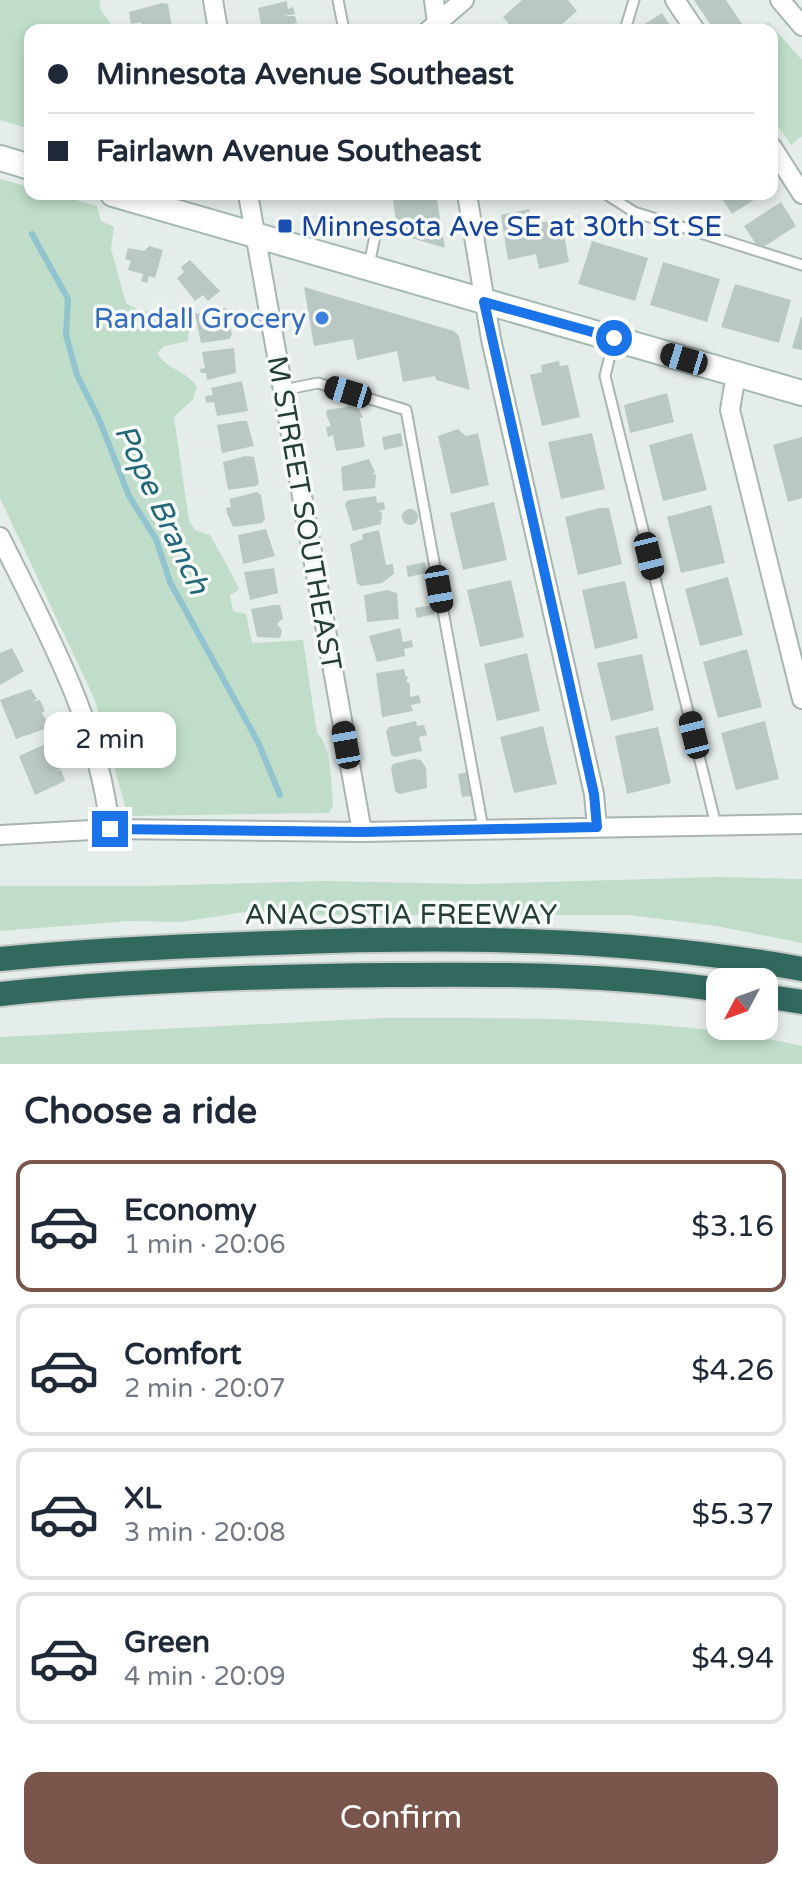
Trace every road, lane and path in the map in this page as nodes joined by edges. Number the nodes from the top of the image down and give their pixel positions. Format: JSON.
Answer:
{"nodes":[{"id":1,"x":213,"y":0,"type":"edge"},
{"id":2,"x":338,"y":0,"type":"edge"},
{"id":3,"x":434,"y":0,"type":"edge"},
{"id":4,"x":464,"y":0,"type":"edge"},
{"id":5,"x":634,"y":0,"type":"edge"},
{"id":6,"x":675,"y":0,"type":"edge"},
{"id":7,"x":780,"y":0,"type":"edge"},
{"id":8,"x":217,"y":24,"type":"edge"},
{"id":9,"x":343,"y":24,"type":"edge"},
{"id":10,"x":435,"y":24,"type":"edge"},
{"id":11,"x":439,"y":24,"type":"edge"},
{"id":12,"x":627,"y":24,"type":"edge"},
{"id":13,"x":691,"y":24,"type":"edge"},
{"id":14,"x":802,"y":26,"type":"edge"},
{"id":15,"x":778,"y":156,"type":"edge"},
{"id":16,"x":0,"y":158,"type":"edge"},
{"id":17,"x":24,"y":165,"type":"edge"},
{"id":18,"x":802,"y":194,"type":"edge"},
{"id":19,"x":133,"y":200,"type":"edge"},
{"id":20,"x":249,"y":200,"type":"edge"},
{"id":21,"x":471,"y":200,"type":"edge"},
{"id":22,"x":615,"y":200,"type":"edge"},
{"id":23,"x":377,"y":226,"type":"dead end"},
{"id":24,"x":255,"y":236,"type":"junction"},
{"id":25,"x":802,"y":265,"type":"edge"},
{"id":26,"x":368,"y":268,"type":"junction"},
{"id":27,"x":484,"y":302,"type":"junction"},
{"id":28,"x":614,"y":338,"type":"junction"},
{"id":29,"x":736,"y":374,"type":"junction"},
{"id":30,"x":282,"y":390,"type":"junction"},
{"id":31,"x":802,"y":393,"type":"edge"},
{"id":32,"x":0,"y":537,"type":"edge"},
{"id":33,"x":802,"y":699,"type":"edge"},
{"id":34,"x":802,"y":824,"type":"edge"},
{"id":35,"x":716,"y":825,"type":"junction"},
{"id":36,"x":597,"y":827,"type":"junction"},
{"id":37,"x":483,"y":828,"type":"junction"},
{"id":38,"x":110,"y":829,"type":"junction"},
{"id":39,"x":362,"y":832,"type":"junction"},
{"id":40,"x":0,"y":835,"type":"edge"},
{"id":41,"x":0,"y":959,"type":"edge"},
{"id":42,"x":802,"y":969,"type":"edge"},
{"id":43,"x":706,"y":989,"type":"edge"},
{"id":44,"x":0,"y":994,"type":"edge"},
{"id":45,"x":778,"y":998,"type":"edge"},
{"id":46,"x":802,"y":1002,"type":"edge"}],
"edges":[{"from":1,"to":8,"type":"street"},
{"from":2,"to":9,"type":"lane"},
{"from":3,"to":10,"type":"street"},
{"from":4,"to":11,"type":"street"},
{"from":5,"to":12,"type":"lane"},
{"from":6,"to":13,"type":"street"},
{"from":7,"to":14,"type":"street"},
{"from":15,"to":18,"type":"street"},
{"from":16,"to":17,"type":"main road"},
{"from":19,"to":24,"type":"main road"},
{"from":20,"to":24,"type":"street","name":"M STREET SOUTHEAST"},
{"from":21,"to":27,"type":"street"},
{"from":22,"to":25,"type":"lane"},
{"from":23,"to":26,"type":"lane"},
{"from":24,"to":26,"type":"main road"},
{"from":24,"to":30,"type":"street","name":"M STREET SOUTHEAST"},
{"from":26,"to":27,"type":"main road"},
{"from":27,"to":28,"type":"main road"},
{"from":27,"to":36,"type":"street"},
{"from":28,"to":29,"type":"main road"},
{"from":28,"to":35,"type":"lane"},
{"from":29,"to":31,"type":"main road"},
{"from":29,"to":33,"type":"street"},
{"from":30,"to":37,"type":"lane"},
{"from":30,"to":39,"type":"street","name":"M STREET SOUTHEAST"},
{"from":32,"to":38,"type":"street"},
{"from":34,"to":35,"type":"street"},
{"from":35,"to":36,"type":"street"},
{"from":36,"to":37,"type":"street"},
{"from":37,"to":39,"type":"street"},
{"from":38,"to":39,"type":"street"},
{"from":38,"to":40,"type":"street"},
{"from":41,"to":42,"type":"highway","name":"ANACOSTIA FREEWAY"},
{"from":43,"to":44,"type":"highway"},
{"from":45,"to":46,"type":"highway"}]}
